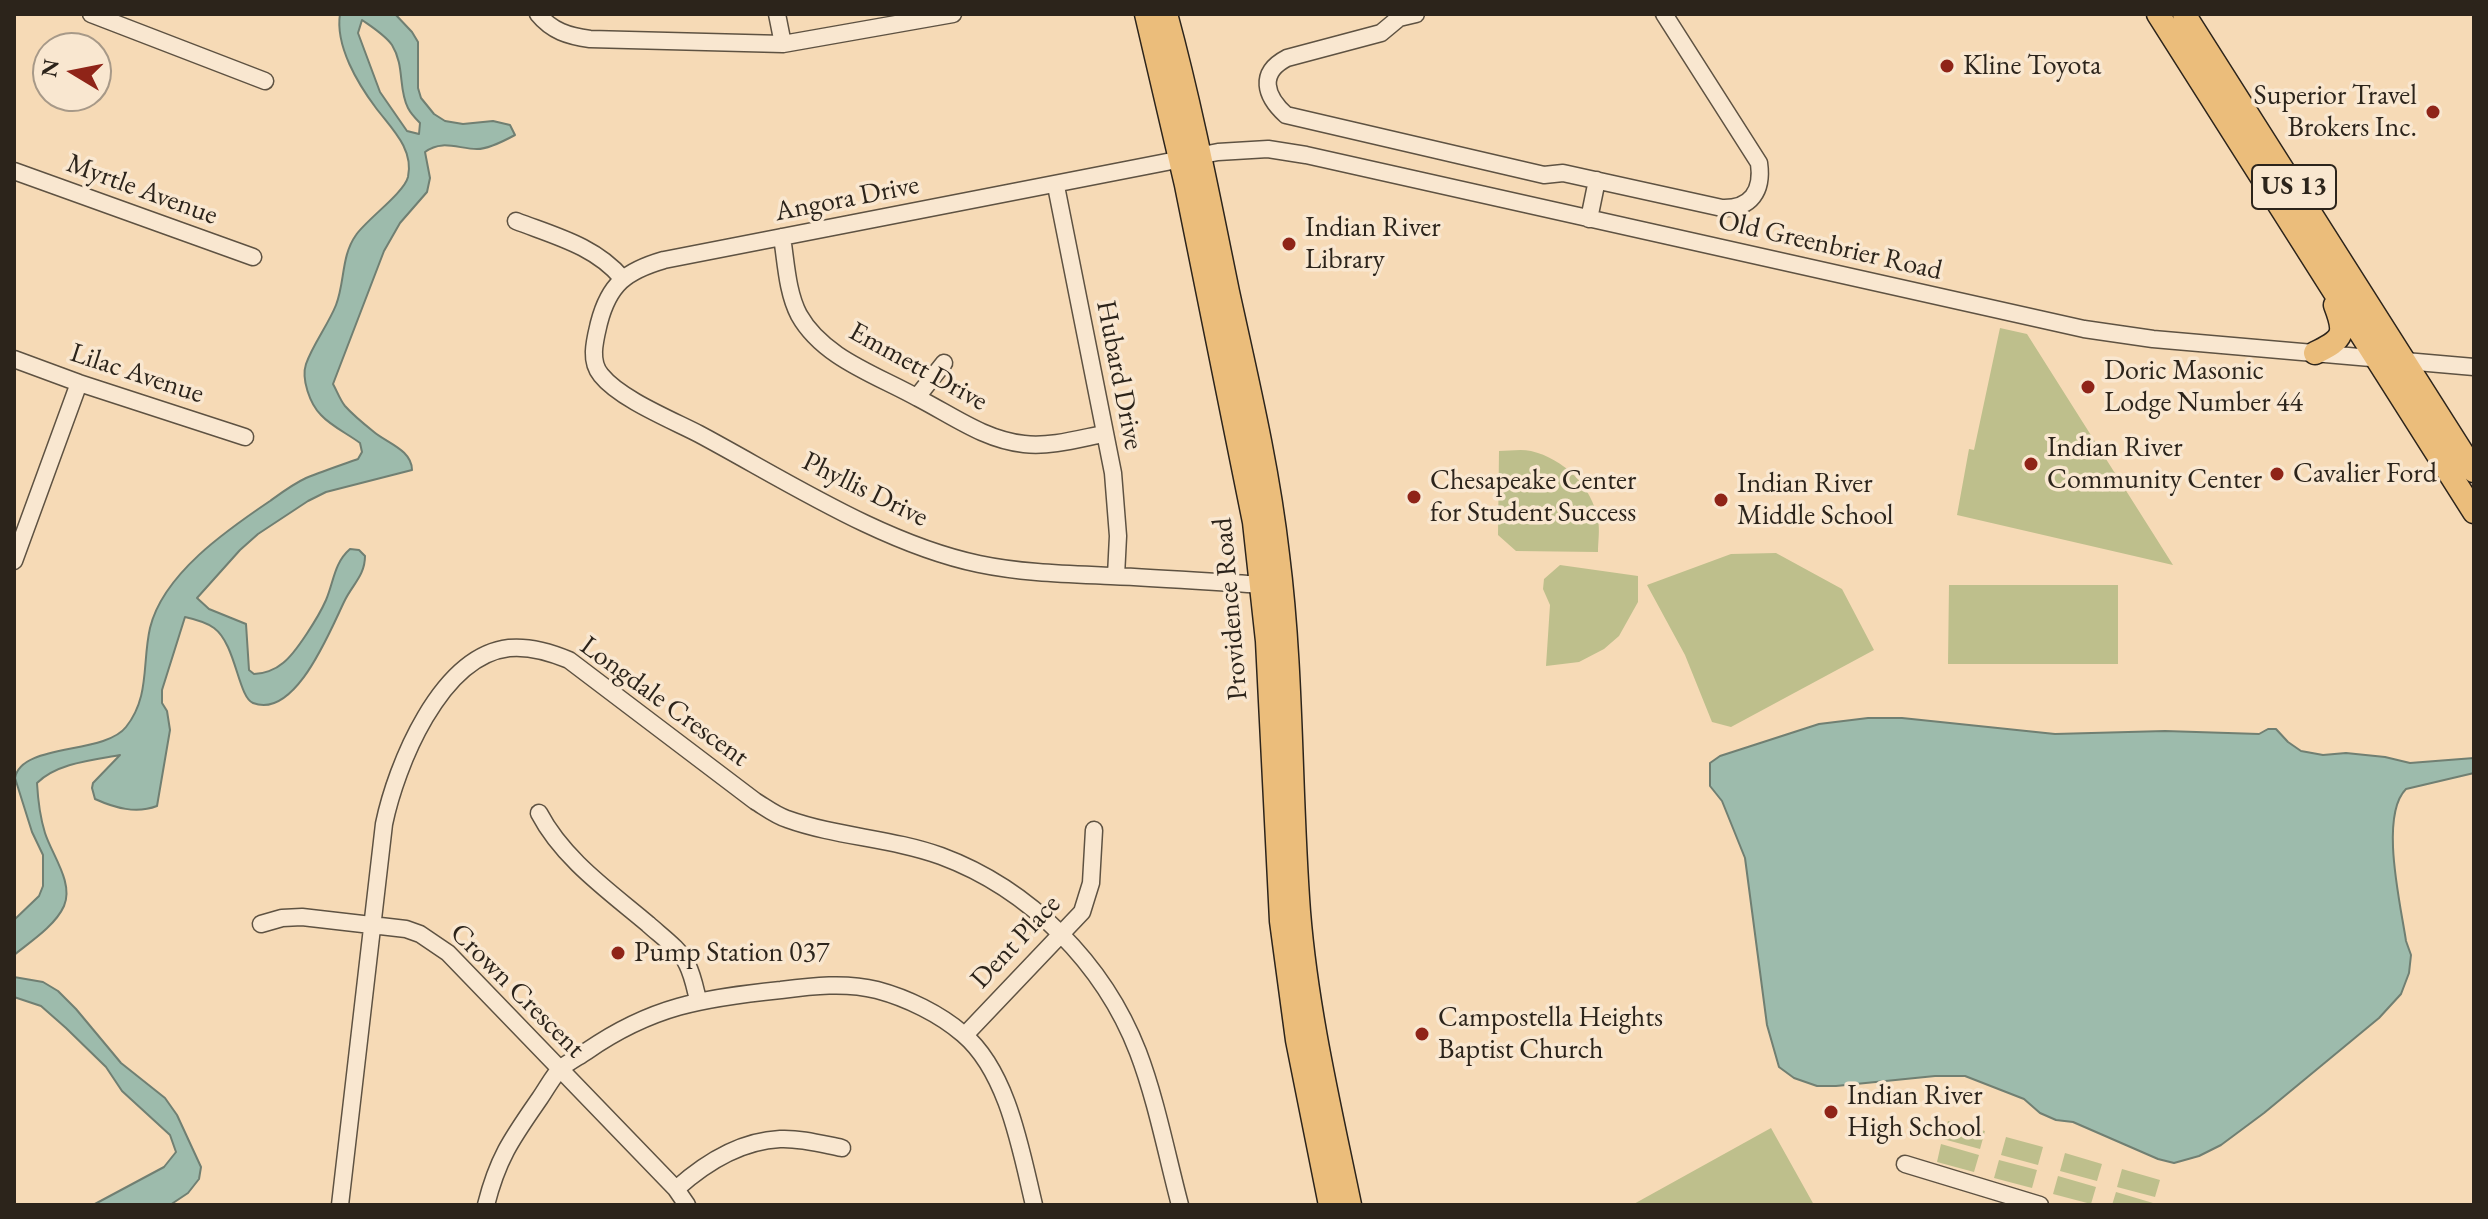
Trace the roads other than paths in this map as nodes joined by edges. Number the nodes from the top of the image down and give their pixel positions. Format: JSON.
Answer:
{"nodes":[{"id":1,"x":91,"y":14,"type":"edge"},
{"id":2,"x":538,"y":14,"type":"edge"},
{"id":3,"x":777,"y":14,"type":"edge"},
{"id":4,"x":953,"y":14,"type":"edge"},
{"id":5,"x":1146,"y":14,"type":"edge"},
{"id":6,"x":1166,"y":14,"type":"edge"},
{"id":7,"x":1416,"y":14,"type":"edge"},
{"id":8,"x":1664,"y":14,"type":"edge"},
{"id":9,"x":2158,"y":14,"type":"edge"},
{"id":10,"x":2184,"y":14,"type":"edge"},
{"id":11,"x":783,"y":44,"type":"junction"},
{"id":12,"x":265,"y":81,"type":"dead end"},
{"id":13,"x":1190,"y":158,"type":"junction"},
{"id":14,"x":14,"y":171,"type":"edge"},
{"id":15,"x":1597,"y":180,"type":"junction"},
{"id":16,"x":1056,"y":186,"type":"junction"},
{"id":17,"x":1589,"y":219,"type":"junction"},
{"id":18,"x":516,"y":221,"type":"dead end"},
{"id":19,"x":782,"y":237,"type":"junction"},
{"id":20,"x":253,"y":257,"type":"dead end"},
{"id":21,"x":622,"y":278,"type":"junction"},
{"id":22,"x":2334,"y":292,"type":"junction"},
{"id":23,"x":2315,"y":353,"type":"junction"},
{"id":24,"x":2376,"y":358,"type":"junction"},
{"id":25,"x":14,"y":359,"type":"edge"},
{"id":26,"x":2404,"y":361,"type":"junction"},
{"id":27,"x":944,"y":363,"type":"dead end"},
{"id":28,"x":2474,"y":367,"type":"edge"},
{"id":29,"x":79,"y":383,"type":"junction"},
{"id":30,"x":917,"y":397,"type":"junction"},
{"id":31,"x":1103,"y":434,"type":"junction"},
{"id":32,"x":245,"y":437,"type":"dead end"},
{"id":33,"x":2474,"y":471,"type":"edge"},
{"id":34,"x":2474,"y":512,"type":"edge"},
{"id":35,"x":16,"y":552,"type":"edge"},
{"id":36,"x":1116,"y":576,"type":"junction"},
{"id":37,"x":1272,"y":588,"type":"junction"},
{"id":38,"x":539,"y":813,"type":"dead end"},
{"id":39,"x":1094,"y":830,"type":"dead end"},
{"id":40,"x":261,"y":924,"type":"dead end"},
{"id":41,"x":372,"y":926,"type":"junction"},
{"id":42,"x":1061,"y":933,"type":"junction"},
{"id":43,"x":698,"y":1000,"type":"junction"},
{"id":44,"x":965,"y":1035,"type":"junction"},
{"id":45,"x":560,"y":1069,"type":"junction"},
{"id":46,"x":842,"y":1148,"type":"dead end"},
{"id":47,"x":1905,"y":1164,"type":"dead end"},
{"id":48,"x":676,"y":1189,"type":"junction"},
{"id":49,"x":340,"y":1205,"type":"edge"},
{"id":50,"x":486,"y":1205,"type":"edge"},
{"id":51,"x":687,"y":1205,"type":"edge"},
{"id":52,"x":1034,"y":1205,"type":"edge"},
{"id":53,"x":1180,"y":1205,"type":"edge"},
{"id":54,"x":1330,"y":1205,"type":"edge"},
{"id":55,"x":1350,"y":1205,"type":"edge"},
{"id":56,"x":2040,"y":1205,"type":"edge"}],
"edges":[{"from":1,"to":12,"type":"street"},
{"from":2,"to":11,"type":"street"},
{"from":3,"to":11,"type":"street"},
{"from":4,"to":11,"type":"street"},
{"from":5,"to":13,"type":"main road","name":"Providence Road"},
{"from":6,"to":13,"type":"main road","name":"Providence Road"},
{"from":7,"to":15,"type":"street"},
{"from":8,"to":15,"type":"street"},
{"from":9,"to":22,"type":"main road","number":"US 13"},
{"from":10,"to":26,"type":"main road","number":"US 13"},
{"from":13,"to":16,"type":"street","name":"Angora Drive"},
{"from":13,"to":17,"type":"street","name":"Old Greenbrier Road"},
{"from":13,"to":37,"type":"main road","name":"Providence Road"},
{"from":14,"to":20,"type":"street","name":"Myrtle Avenue"},
{"from":15,"to":17,"type":"street"},
{"from":16,"to":19,"type":"street","name":"Angora Drive"},
{"from":16,"to":31,"type":"street","name":"Hubard Drive"},
{"from":17,"to":23,"type":"street","name":"Old Greenbrier Road"},
{"from":18,"to":21,"type":"street"},
{"from":19,"to":21,"type":"street","name":"Angora Drive"},
{"from":19,"to":30,"type":"street","name":"Emmett Drive"},
{"from":21,"to":36,"type":"street","name":"Phyllis Drive"},
{"from":22,"to":23,"type":"main road"},
{"from":22,"to":24,"type":"main road","number":"US 13"},
{"from":23,"to":24,"type":"street","name":"Old Greenbrier Road"},
{"from":24,"to":26,"type":"street","name":"Old Greenbrier Road"},
{"from":24,"to":34,"type":"main road","number":"US 13"},
{"from":25,"to":29,"type":"street","name":"Lilac Avenue"},
{"from":26,"to":28,"type":"street","name":"Old Greenbrier Road"},
{"from":26,"to":33,"type":"main road","number":"US 13"},
{"from":27,"to":30,"type":"street"},
{"from":29,"to":32,"type":"street","name":"Lilac Avenue"},
{"from":29,"to":35,"type":"street"},
{"from":30,"to":31,"type":"street","name":"Emmett Drive"},
{"from":31,"to":36,"type":"street","name":"Hubard Drive"},
{"from":36,"to":37,"type":"street","name":"Phyllis Drive"},
{"from":37,"to":54,"type":"main road","name":"Providence Road"},
{"from":37,"to":55,"type":"main road","name":"Providence Road"},
{"from":38,"to":43,"type":"street"},
{"from":39,"to":42,"type":"street","name":"Dent Place"},
{"from":40,"to":41,"type":"street","name":"Crown Crescent"},
{"from":41,"to":42,"type":"street","name":"Longdale Crescent"},
{"from":41,"to":45,"type":"street","name":"Crown Crescent"},
{"from":41,"to":49,"type":"street","name":"Longdale Crescent"},
{"from":42,"to":44,"type":"street","name":"Dent Place"},
{"from":42,"to":53,"type":"street","name":"Longdale Crescent"},
{"from":43,"to":44,"type":"street"},
{"from":43,"to":45,"type":"street"},
{"from":44,"to":52,"type":"street"},
{"from":45,"to":48,"type":"street","name":"Crown Crescent"},
{"from":45,"to":50,"type":"street"},
{"from":46,"to":48,"type":"street"},
{"from":47,"to":56,"type":"street"},
{"from":48,"to":51,"type":"street","name":"Crown Crescent"}]}
